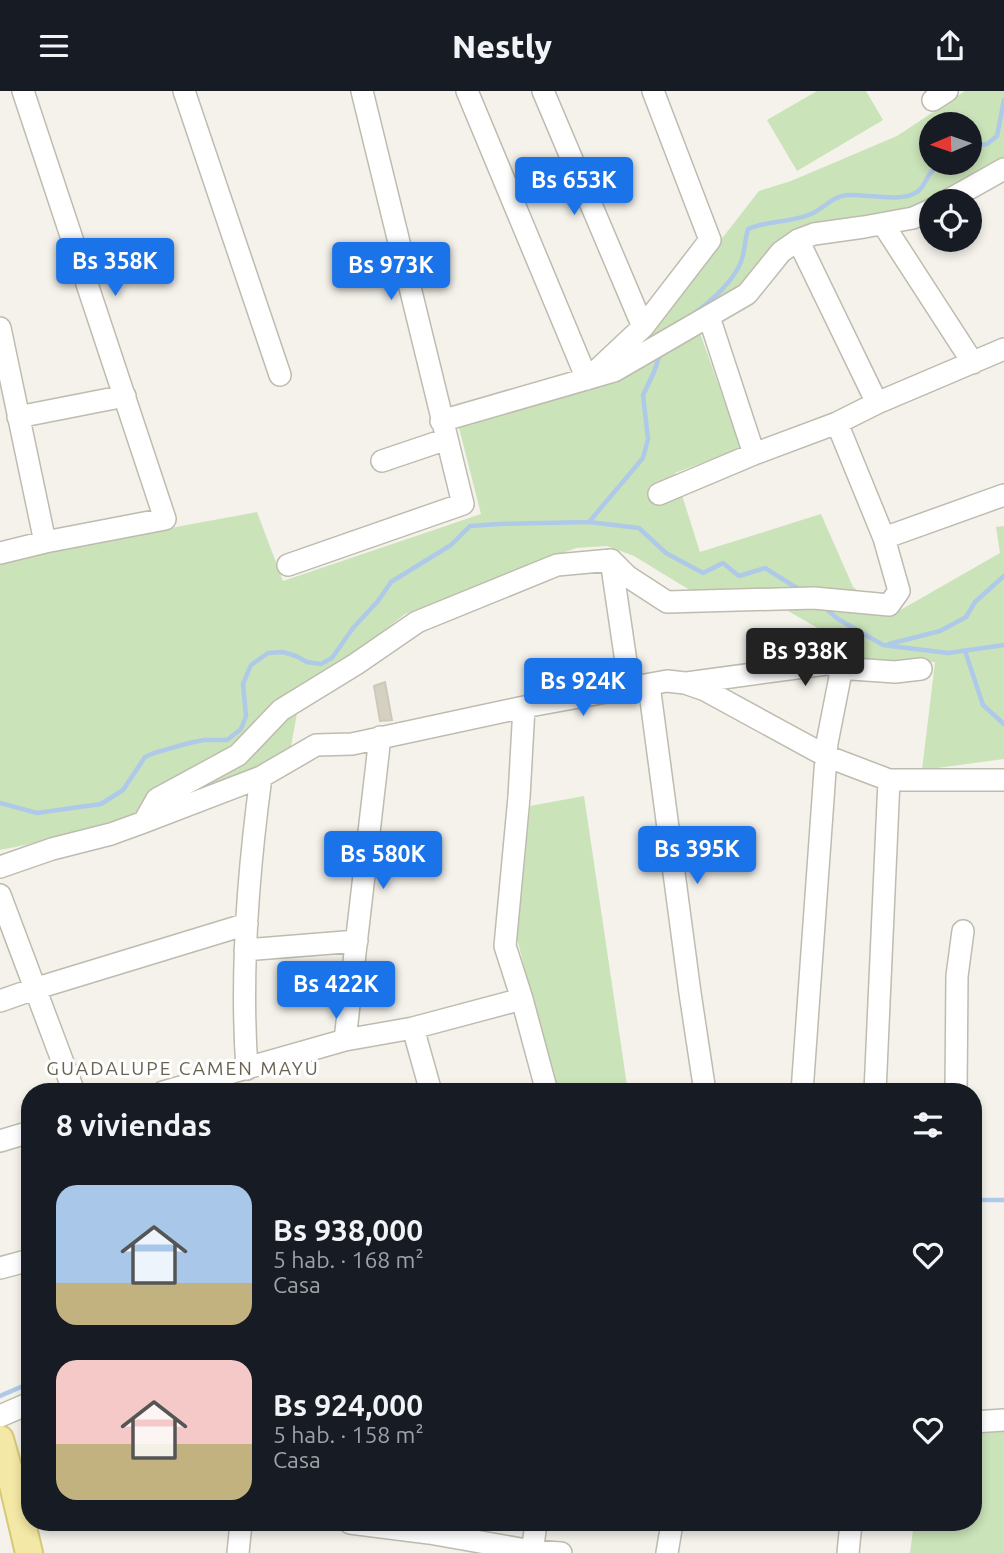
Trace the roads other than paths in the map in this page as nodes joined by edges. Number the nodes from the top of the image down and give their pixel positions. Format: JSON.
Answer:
{"nodes":[{"id":1,"x":23,"y":91,"type":"edge"},
{"id":2,"x":184,"y":91,"type":"edge"},
{"id":3,"x":362,"y":91,"type":"edge"},
{"id":4,"x":467,"y":91,"type":"edge"},
{"id":5,"x":543,"y":91,"type":"edge"},
{"id":6,"x":653,"y":91,"type":"edge"},
{"id":7,"x":1004,"y":170,"type":"edge"},
{"id":8,"x":969,"y":189,"type":"edge"},
{"id":9,"x":919,"y":215,"type":"edge"},
{"id":10,"x":883,"y":224,"type":"junction"},
{"id":11,"x":798,"y":240,"type":"junction"},
{"id":12,"x":709,"y":317,"type":"junction"},
{"id":13,"x":643,"y":327,"type":"junction"},
{"id":14,"x":0,"y":328,"type":"edge"},
{"id":15,"x":1004,"y":349,"type":"edge"},
{"id":16,"x":973,"y":363,"type":"junction"},
{"id":17,"x":280,"y":375,"type":"dead end"},
{"id":18,"x":587,"y":379,"type":"junction"},
{"id":19,"x":125,"y":396,"type":"junction"},
{"id":20,"x":877,"y":403,"type":"junction"},
{"id":21,"x":18,"y":417,"type":"junction"},
{"id":22,"x":837,"y":423,"type":"junction"},
{"id":23,"x":444,"y":430,"type":"junction"},
{"id":24,"x":754,"y":454,"type":"junction"},
{"id":25,"x":382,"y":461,"type":"dead end"},
{"id":26,"x":659,"y":494,"type":"dead end"},
{"id":27,"x":1004,"y":495,"type":"edge"},
{"id":28,"x":884,"y":538,"type":"junction"},
{"id":29,"x":45,"y":542,"type":"junction"},
{"id":30,"x":0,"y":553,"type":"edge"},
{"id":31,"x":611,"y":560,"type":"junction"},
{"id":32,"x":288,"y":565,"type":"dead end"},
{"id":33,"x":842,"y":667,"type":"junction"},
{"id":34,"x":921,"y":669,"type":"dead end"},
{"id":35,"x":685,"y":683,"type":"junction"},
{"id":36,"x":640,"y":687,"type":"junction"},
{"id":37,"x":524,"y":708,"type":"junction"},
{"id":38,"x":380,"y":737,"type":"junction"},
{"id":39,"x":826,"y":756,"type":"junction"},
{"id":40,"x":261,"y":777,"type":"junction"},
{"id":41,"x":1004,"y":779,"type":"edge"},
{"id":42,"x":889,"y":780,"type":"junction"},
{"id":43,"x":144,"y":822,"type":"junction"},
{"id":44,"x":0,"y":867,"type":"edge"},
{"id":45,"x":0,"y":895,"type":"edge"},
{"id":46,"x":247,"y":925,"type":"junction"},
{"id":47,"x":963,"y":931,"type":"dead end"},
{"id":48,"x":356,"y":941,"type":"junction"},
{"id":49,"x":246,"y":950,"type":"junction"},
{"id":50,"x":34,"y":989,"type":"junction"},
{"id":51,"x":522,"y":999,"type":"junction"},
{"id":52,"x":0,"y":1001,"type":"edge"},
{"id":53,"x":413,"y":1028,"type":"junction"},
{"id":54,"x":345,"y":1040,"type":"junction"},
{"id":55,"x":247,"y":1069,"type":"junction"},
{"id":56,"x":71,"y":1083,"type":"edge"},
{"id":57,"x":196,"y":1083,"type":"edge"},
{"id":58,"x":428,"y":1083,"type":"edge"},
{"id":59,"x":545,"y":1083,"type":"edge"},
{"id":60,"x":704,"y":1083,"type":"edge"},
{"id":61,"x":803,"y":1083,"type":"edge"},
{"id":62,"x":875,"y":1083,"type":"edge"},
{"id":63,"x":956,"y":1083,"type":"edge"},
{"id":64,"x":21,"y":1135,"type":"edge"},
{"id":65,"x":0,"y":1141,"type":"edge"},
{"id":66,"x":21,"y":1262,"type":"edge"},
{"id":67,"x":0,"y":1268,"type":"edge"},
{"id":68,"x":21,"y":1407,"type":"edge"},
{"id":69,"x":0,"y":1416,"type":"edge"},
{"id":70,"x":1004,"y":1420,"type":"edge"},
{"id":71,"x":982,"y":1421,"type":"edge"},
{"id":72,"x":0,"y":1439,"type":"edge"},
{"id":73,"x":14,"y":1486,"type":"edge"},
{"id":74,"x":21,"y":1517,"type":"edge"},
{"id":75,"x":24,"y":1531,"type":"edge"},
{"id":76,"x":241,"y":1531,"type":"edge"},
{"id":77,"x":399,"y":1531,"type":"edge"},
{"id":78,"x":535,"y":1531,"type":"edge"},
{"id":79,"x":671,"y":1531,"type":"edge"},
{"id":80,"x":851,"y":1531,"type":"edge"},
{"id":81,"x":429,"y":1536,"type":"edge"},
{"id":82,"x":532,"y":1552,"type":"edge"},
{"id":83,"x":29,"y":1553,"type":"edge"},
{"id":84,"x":238,"y":1553,"type":"edge"},
{"id":85,"x":561,"y":1553,"type":"edge"},
{"id":86,"x":667,"y":1553,"type":"edge"},
{"id":87,"x":848,"y":1553,"type":"edge"}],
"edges":[{"from":1,"to":19,"type":"street"},
{"from":2,"to":17,"type":"street"},
{"from":3,"to":23,"type":"street"},
{"from":4,"to":18,"type":"street"},
{"from":5,"to":13,"type":"street"},
{"from":6,"to":13,"type":"street"},
{"from":7,"to":8,"type":"street"},
{"from":9,"to":10,"type":"street"},
{"from":10,"to":11,"type":"street"},
{"from":10,"to":16,"type":"street"},
{"from":11,"to":12,"type":"street"},
{"from":11,"to":20,"type":"street"},
{"from":12,"to":18,"type":"street"},
{"from":12,"to":24,"type":"street"},
{"from":13,"to":18,"type":"street"},
{"from":14,"to":21,"type":"street"},
{"from":15,"to":16,"type":"street"},
{"from":16,"to":20,"type":"street"},
{"from":18,"to":23,"type":"street"},
{"from":19,"to":21,"type":"street"},
{"from":19,"to":29,"type":"street"},
{"from":20,"to":22,"type":"street"},
{"from":21,"to":29,"type":"street"},
{"from":22,"to":24,"type":"street"},
{"from":22,"to":28,"type":"street"},
{"from":23,"to":25,"type":"street"},
{"from":23,"to":32,"type":"street"},
{"from":24,"to":26,"type":"street"},
{"from":27,"to":28,"type":"street"},
{"from":28,"to":31,"type":"street"},
{"from":29,"to":30,"type":"street"},
{"from":31,"to":36,"type":"street"},
{"from":31,"to":43,"type":"street"},
{"from":33,"to":34,"type":"street"},
{"from":33,"to":35,"type":"street"},
{"from":33,"to":39,"type":"street"},
{"from":35,"to":36,"type":"street"},
{"from":35,"to":39,"type":"street"},
{"from":36,"to":37,"type":"street"},
{"from":36,"to":60,"type":"street"},
{"from":37,"to":38,"type":"street"},
{"from":37,"to":51,"type":"street"},
{"from":38,"to":40,"type":"street"},
{"from":38,"to":48,"type":"street"},
{"from":39,"to":42,"type":"street"},
{"from":39,"to":61,"type":"street"},
{"from":40,"to":43,"type":"street"},
{"from":40,"to":46,"type":"street"},
{"from":41,"to":42,"type":"street"},
{"from":42,"to":62,"type":"street"},
{"from":43,"to":44,"type":"street"},
{"from":45,"to":50,"type":"street"},
{"from":46,"to":49,"type":"street"},
{"from":46,"to":50,"type":"street"},
{"from":47,"to":63,"type":"street"},
{"from":48,"to":49,"type":"street"},
{"from":48,"to":54,"type":"street"},
{"from":49,"to":55,"type":"street"},
{"from":50,"to":52,"type":"street"},
{"from":50,"to":56,"type":"street"},
{"from":51,"to":53,"type":"street"},
{"from":51,"to":59,"type":"street"},
{"from":53,"to":54,"type":"street"},
{"from":53,"to":58,"type":"street"},
{"from":54,"to":55,"type":"street"},
{"from":55,"to":57,"type":"street"},
{"from":64,"to":65,"type":"street"},
{"from":66,"to":67,"type":"street"},
{"from":68,"to":69,"type":"street"},
{"from":70,"to":71,"type":"street"},
{"from":72,"to":73,"type":"main road"},
{"from":73,"to":74,"type":"main road"},
{"from":75,"to":83,"type":"main road"},
{"from":76,"to":84,"type":"street"},
{"from":77,"to":81,"type":"street"},
{"from":78,"to":82,"type":"street"},
{"from":79,"to":86,"type":"street"},
{"from":80,"to":87,"type":"street"},
{"from":81,"to":82,"type":"street"},
{"from":82,"to":85,"type":"street"}]}
